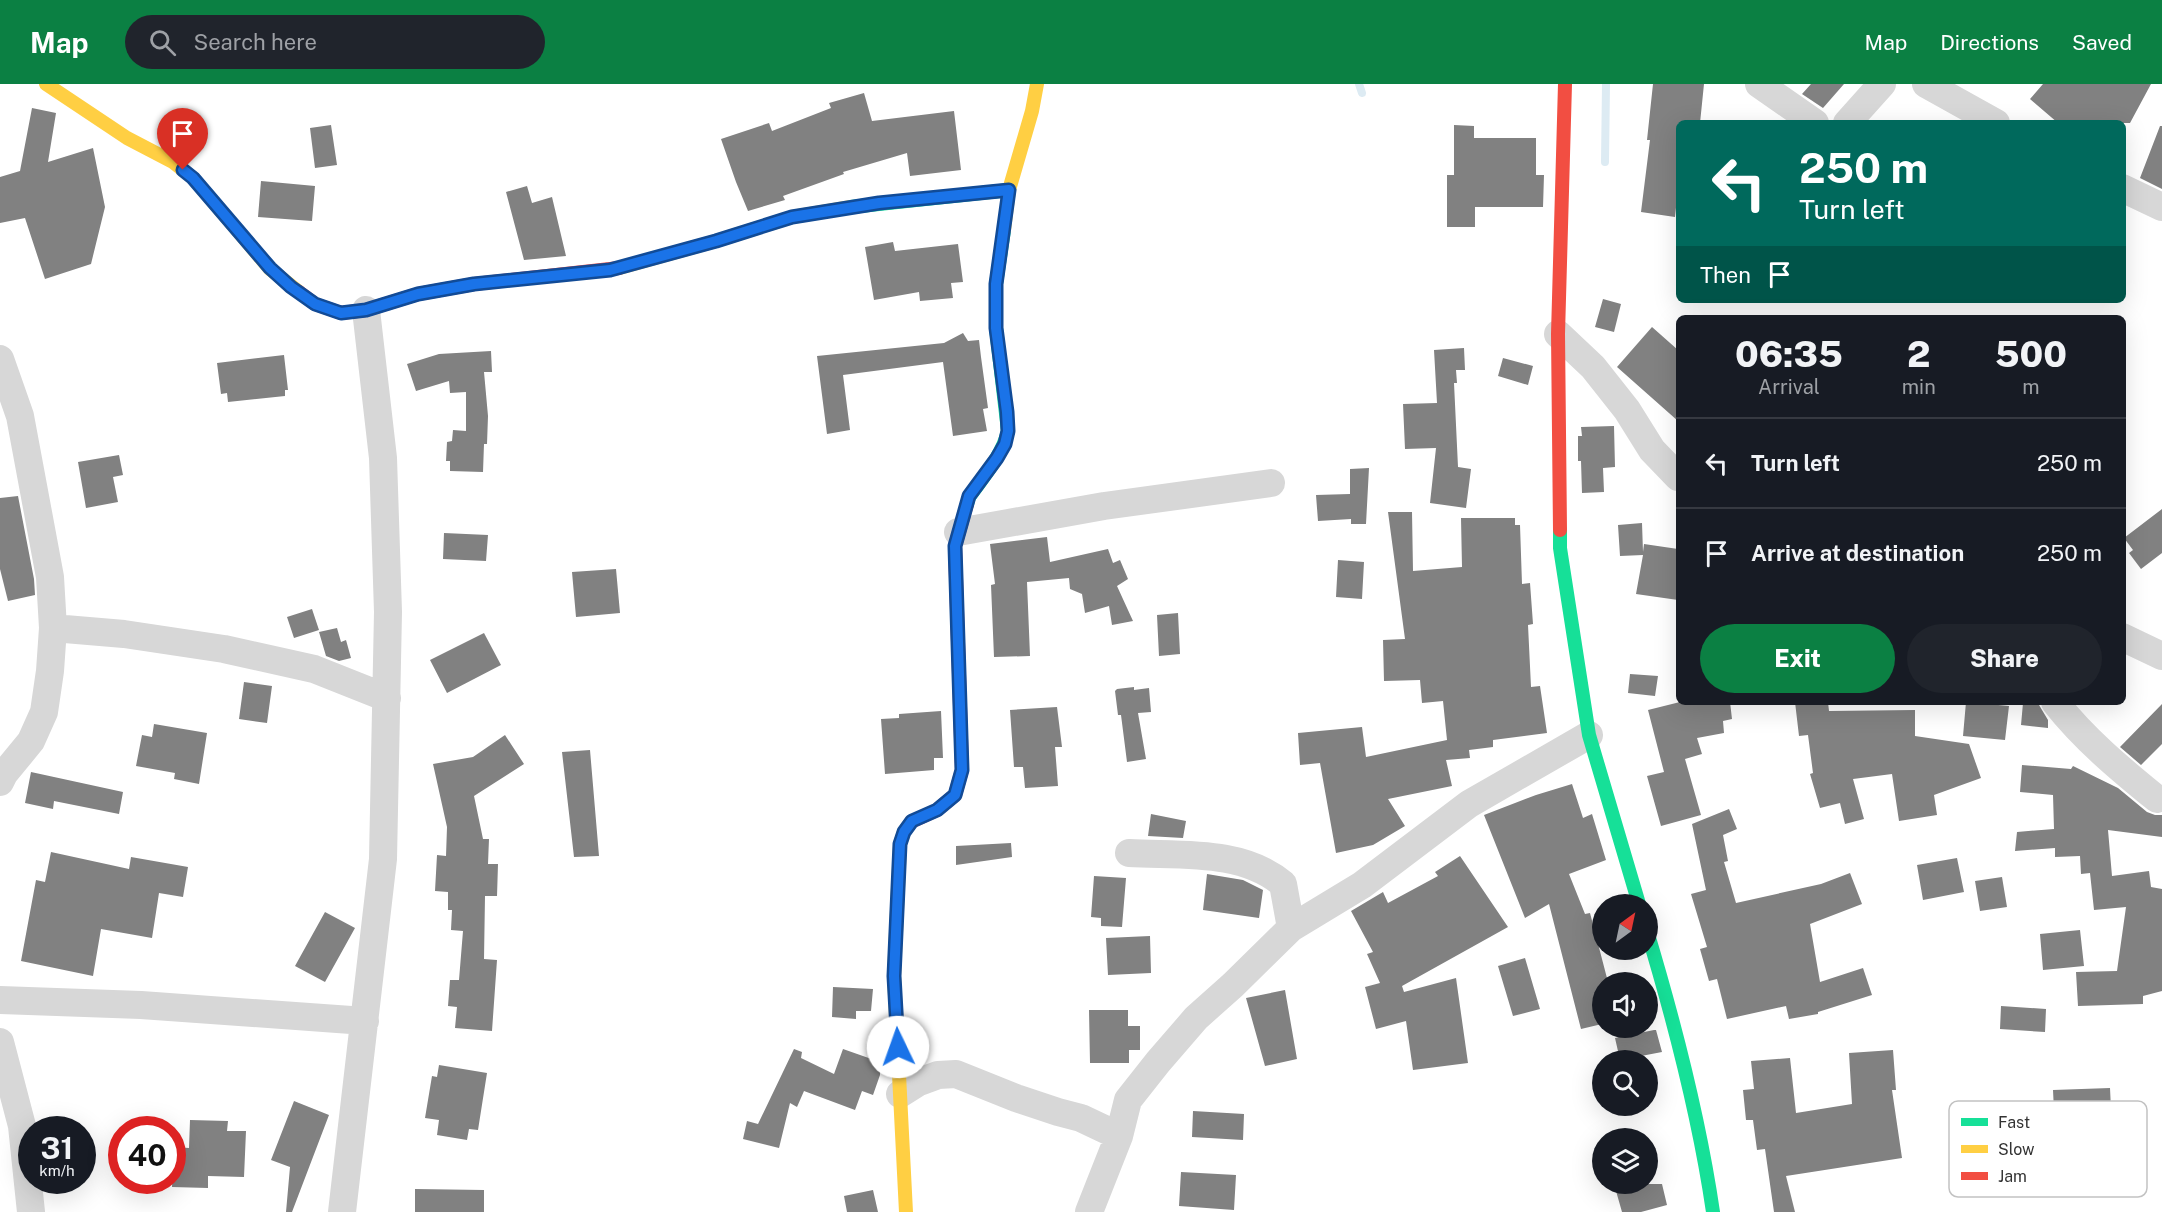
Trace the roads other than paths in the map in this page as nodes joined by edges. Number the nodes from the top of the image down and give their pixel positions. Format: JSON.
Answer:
{"nodes":[{"id":1,"x":46,"y":84,"type":"edge"},
{"id":2,"x":1037,"y":84,"type":"edge"},
{"id":3,"x":1565,"y":84,"type":"edge"},
{"id":4,"x":1760,"y":84,"type":"edge"},
{"id":5,"x":1882,"y":84,"type":"edge"},
{"id":6,"x":1926,"y":84,"type":"edge"},
{"id":7,"x":1811,"y":120,"type":"edge"},
{"id":8,"x":1850,"y":120,"type":"edge"},
{"id":9,"x":1991,"y":120,"type":"edge"},
{"id":10,"x":1009,"y":190,"type":"junction"},
{"id":11,"x":2126,"y":190,"type":"edge"},
{"id":12,"x":2162,"y":207,"type":"edge"},
{"id":13,"x":366,"y":310,"type":"junction"},
{"id":14,"x":1558,"y":334,"type":"junction"},
{"id":15,"x":0,"y":359,"type":"edge"},
{"id":16,"x":1676,"y":475,"type":"edge"},
{"id":17,"x":1271,"y":483,"type":"dead end"},
{"id":18,"x":958,"y":532,"type":"junction"},
{"id":19,"x":53,"y":628,"type":"junction"},
{"id":20,"x":2126,"y":639,"type":"edge"},
{"id":21,"x":2162,"y":656,"type":"edge"},
{"id":22,"x":387,"y":698,"type":"junction"},
{"id":23,"x":2057,"y":705,"type":"edge"},
{"id":24,"x":1589,"y":735,"type":"junction"},
{"id":25,"x":0,"y":782,"type":"edge"},
{"id":26,"x":2157,"y":799,"type":"dead end"},
{"id":27,"x":1129,"y":853,"type":"dead end"},
{"id":28,"x":1636,"y":894,"type":"edge"},
{"id":29,"x":1290,"y":928,"type":"junction"},
{"id":30,"x":1656,"y":960,"type":"edge"},
{"id":31,"x":0,"y":1000,"type":"edge"},
{"id":32,"x":365,"y":1021,"type":"junction"},
{"id":33,"x":0,"y":1042,"type":"edge"},
{"id":34,"x":900,"y":1094,"type":"junction"},
{"id":35,"x":11,"y":1127,"type":"edge"},
{"id":36,"x":1119,"y":1136,"type":"junction"},
{"id":37,"x":31,"y":1212,"type":"edge"},
{"id":38,"x":342,"y":1212,"type":"edge"},
{"id":39,"x":906,"y":1212,"type":"edge"},
{"id":40,"x":1089,"y":1212,"type":"edge"},
{"id":41,"x":1713,"y":1212,"type":"edge"}],
"edges":[{"from":1,"to":13,"type":"street"},
{"from":2,"to":10,"type":"street"},
{"from":3,"to":14,"type":"street"},
{"from":4,"to":7,"type":"street"},
{"from":5,"to":8,"type":"street"},
{"from":6,"to":9,"type":"street"},
{"from":10,"to":13,"type":"street"},
{"from":10,"to":18,"type":"street"},
{"from":11,"to":12,"type":"street"},
{"from":13,"to":22,"type":"street"},
{"from":14,"to":16,"type":"street"},
{"from":14,"to":24,"type":"street"},
{"from":15,"to":19,"type":"street"},
{"from":17,"to":18,"type":"street"},
{"from":18,"to":34,"type":"street"},
{"from":19,"to":22,"type":"street"},
{"from":19,"to":25,"type":"street"},
{"from":20,"to":21,"type":"street"},
{"from":22,"to":32,"type":"street"},
{"from":23,"to":26,"type":"street"},
{"from":24,"to":28,"type":"street"},
{"from":24,"to":29,"type":"street"},
{"from":27,"to":29,"type":"street"},
{"from":29,"to":36,"type":"street"},
{"from":30,"to":41,"type":"street"},
{"from":31,"to":32,"type":"street"},
{"from":32,"to":38,"type":"street"},
{"from":33,"to":35,"type":"street"},
{"from":34,"to":36,"type":"street"},
{"from":34,"to":39,"type":"street"},
{"from":35,"to":37,"type":"street"},
{"from":36,"to":40,"type":"street"}]}
